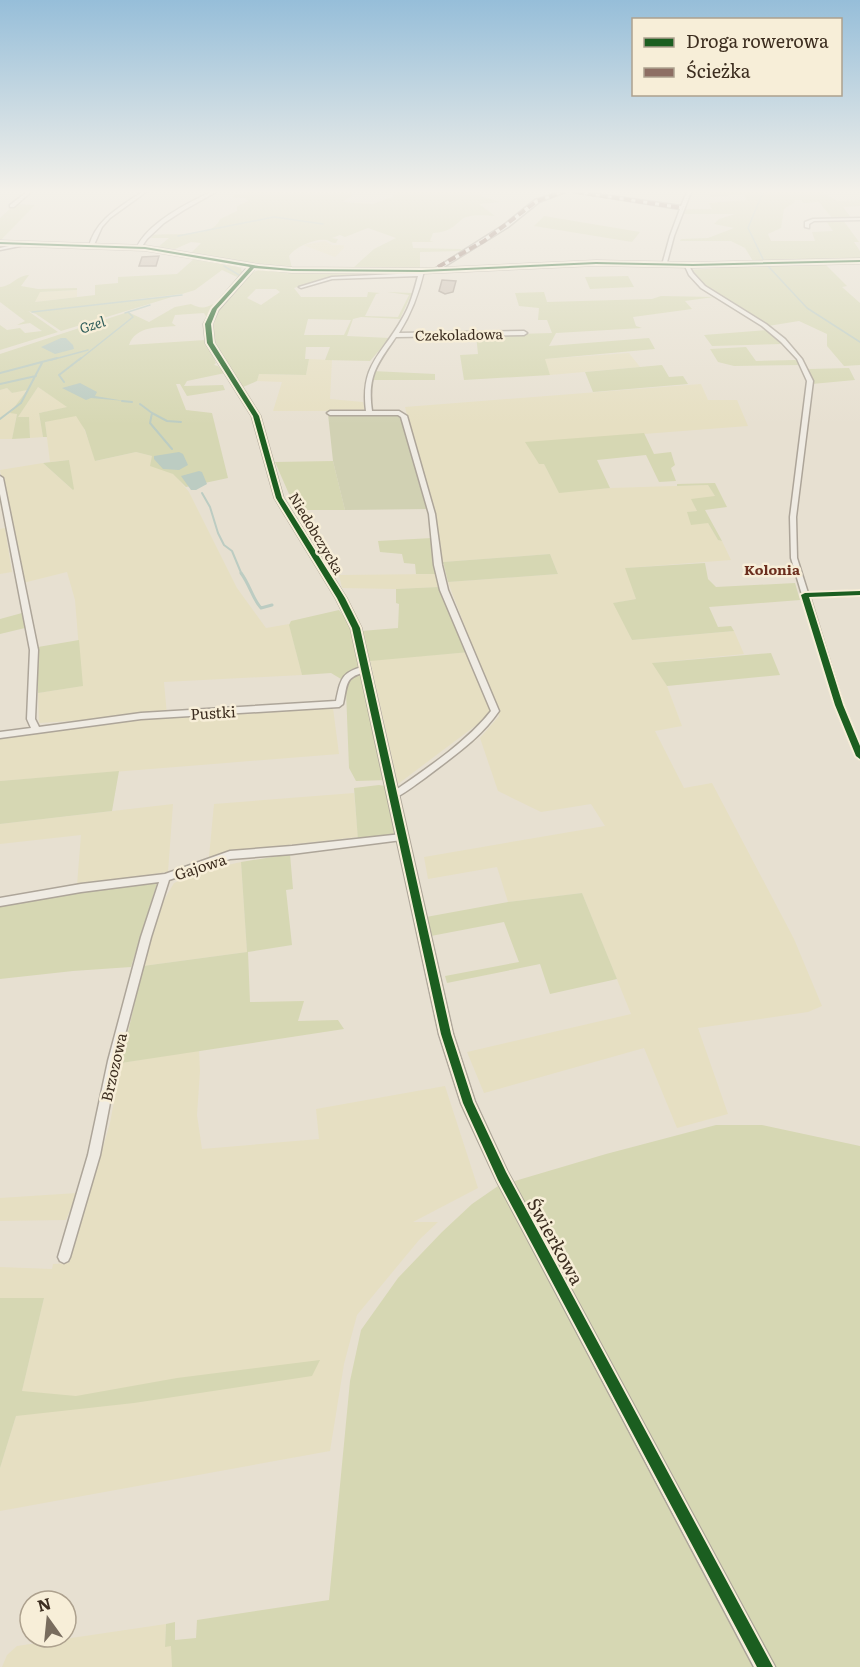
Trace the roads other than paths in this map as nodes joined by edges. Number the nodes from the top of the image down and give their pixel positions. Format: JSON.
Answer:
{"nodes":[{"id":1,"x":250,"y":270,"type":"edge"},
{"id":2,"x":343,"y":270,"type":"edge"},
{"id":3,"x":435,"y":270,"type":"joint"},
{"id":4,"x":440,"y":270,"type":"edge"},
{"id":5,"x":689,"y":270,"type":"edge"},
{"id":6,"x":422,"y":272,"type":"junction"},
{"id":7,"x":301,"y":287,"type":"dead end"},
{"id":8,"x":524,"y":333,"type":"dead end"},
{"id":9,"x":394,"y":334,"type":"junction"},
{"id":10,"x":369,"y":412,"type":"junction"},
{"id":11,"x":330,"y":413,"type":"dead end"},
{"id":12,"x":0,"y":478,"type":"edge"},
{"id":13,"x":860,"y":593,"type":"edge"},
{"id":14,"x":805,"y":595,"type":"junction"},
{"id":15,"x":366,"y":669,"type":"junction"},
{"id":16,"x":36,"y":729,"type":"junction"},
{"id":17,"x":0,"y":735,"type":"edge"},
{"id":18,"x":860,"y":756,"type":"edge"},
{"id":19,"x":393,"y":799,"type":"junction"},
{"id":20,"x":402,"y":837,"type":"junction"},
{"id":21,"x":165,"y":878,"type":"junction"},
{"id":22,"x":0,"y":902,"type":"edge"},
{"id":23,"x":64,"y":1257,"type":"dead end"},
{"id":24,"x":765,"y":1667,"type":"edge"}],
"edges":[{"from":1,"to":15,"type":"street","name":"Niedobczycka"},
{"from":2,"to":6,"type":"street"},
{"from":3,"to":4,"type":"street"},
{"from":3,"to":6,"type":"street"},
{"from":5,"to":14,"type":"street"},
{"from":6,"to":7,"type":"street"},
{"from":6,"to":9,"type":"street"},
{"from":8,"to":9,"type":"street","name":"Czekoladowa"},
{"from":9,"to":10,"type":"street"},
{"from":10,"to":11,"type":"street"},
{"from":10,"to":19,"type":"street"},
{"from":12,"to":16,"type":"street"},
{"from":13,"to":14,"type":"street"},
{"from":14,"to":18,"type":"street"},
{"from":15,"to":16,"type":"street","name":"Pustki"},
{"from":15,"to":19,"type":"street","name":"Niedobczycka"},
{"from":16,"to":17,"type":"street","name":"Pustki"},
{"from":19,"to":20,"type":"street","name":"Świerkowa"},
{"from":20,"to":21,"type":"street","name":"Gajowa"},
{"from":20,"to":24,"type":"street","name":"Świerkowa"},
{"from":21,"to":22,"type":"street","name":"Gajowa"},
{"from":21,"to":23,"type":"street","name":"Brzozowa"}]}
